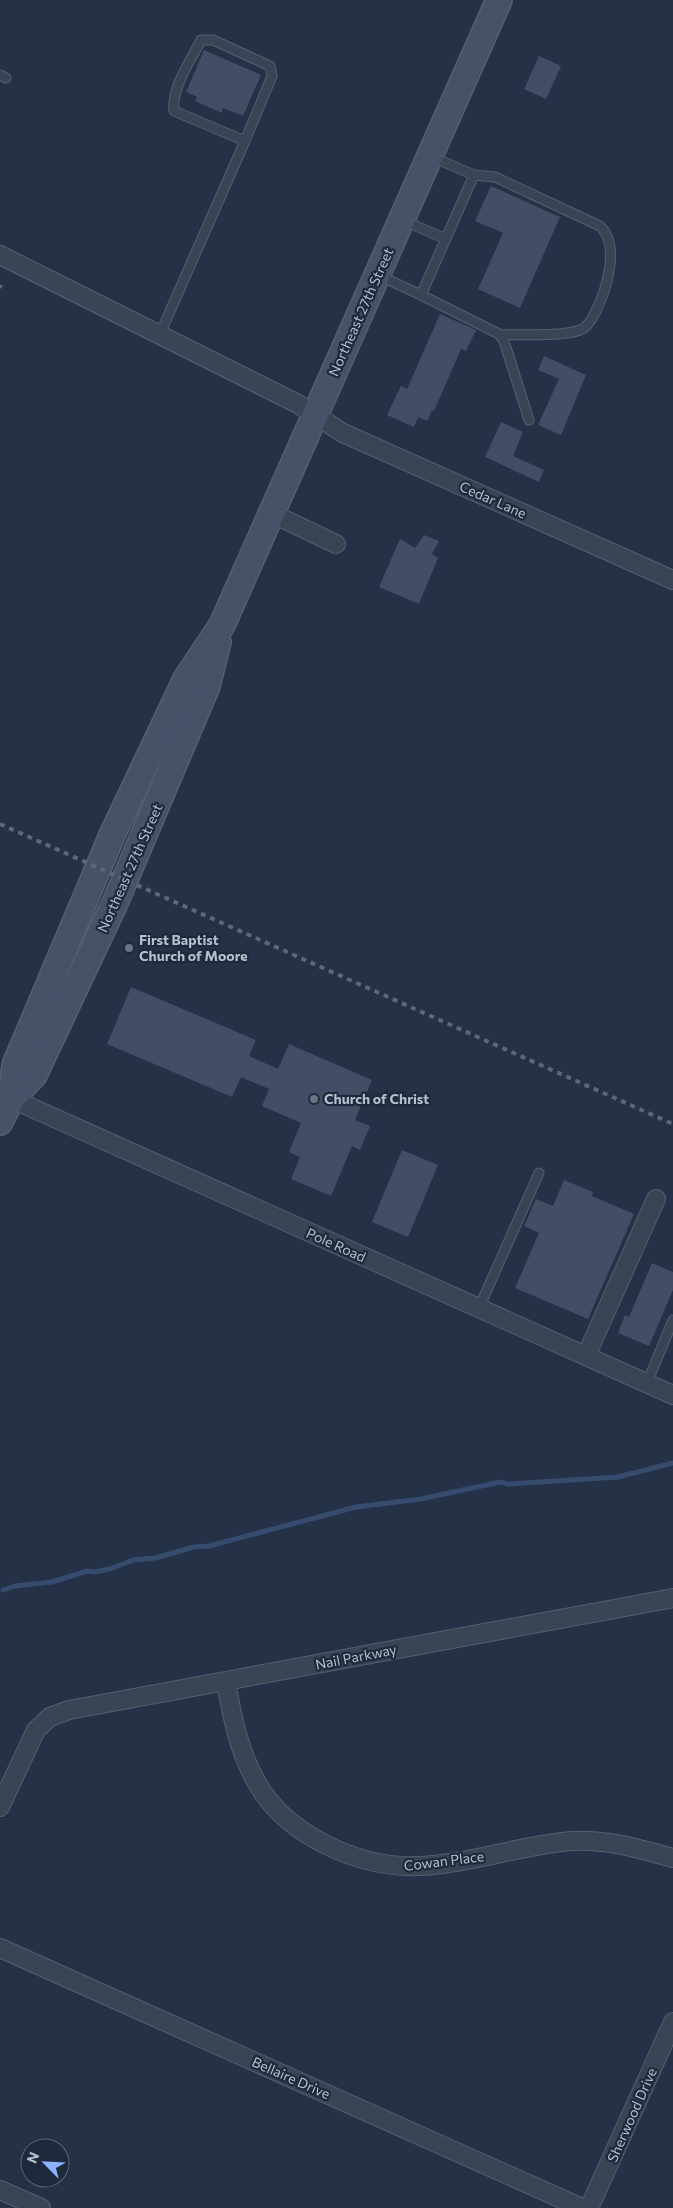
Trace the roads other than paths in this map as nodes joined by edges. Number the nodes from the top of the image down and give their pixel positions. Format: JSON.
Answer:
{"nodes":[{"id":1,"x":499,"y":0,"type":"edge"},
{"id":2,"x":245,"y":142,"type":"junction"},
{"id":3,"x":430,"y":156,"type":"junction"},
{"id":4,"x":474,"y":175,"type":"junction"},
{"id":5,"x":402,"y":220,"type":"junction"},
{"id":6,"x":446,"y":239,"type":"junction"},
{"id":7,"x":0,"y":255,"type":"edge"},
{"id":8,"x":377,"y":275,"type":"junction"},
{"id":9,"x":421,"y":295,"type":"junction"},
{"id":10,"x":160,"y":334,"type":"junction"},
{"id":11,"x":500,"y":335,"type":"junction"},
{"id":12,"x":315,"y":415,"type":"junction"},
{"id":13,"x":529,"y":420,"type":"dead end"},
{"id":14,"x":271,"y":513,"type":"junction"},
{"id":15,"x":336,"y":544,"type":"dead end"},
{"id":16,"x":673,"y":580,"type":"edge"},
{"id":17,"x":5,"y":1096,"type":"edge"},
{"id":18,"x":0,"y":1122,"type":"edge"},
{"id":19,"x":539,"y":1173,"type":"dead end"},
{"id":20,"x":656,"y":1199,"type":"dead end"},
{"id":21,"x":479,"y":1308,"type":"junction"},
{"id":22,"x":673,"y":1320,"type":"edge"},
{"id":23,"x":586,"y":1356,"type":"junction"},
{"id":24,"x":647,"y":1383,"type":"junction"},
{"id":25,"x":673,"y":1395,"type":"edge"},
{"id":26,"x":673,"y":1598,"type":"edge"},
{"id":27,"x":226,"y":1682,"type":"junction"},
{"id":28,"x":0,"y":1807,"type":"edge"},
{"id":29,"x":673,"y":1858,"type":"edge"},
{"id":30,"x":0,"y":1948,"type":"edge"},
{"id":31,"x":673,"y":2022,"type":"edge"},
{"id":32,"x":0,"y":2190,"type":"edge"},
{"id":33,"x":42,"y":2208,"type":"edge"},
{"id":34,"x":582,"y":2208,"type":"edge"},
{"id":35,"x":589,"y":2208,"type":"edge"}],
"edges":[{"from":1,"to":3,"type":"main road","name":"Northeast 27th Street"},
{"from":2,"to":2,"type":"lane"},
{"from":2,"to":10,"type":"lane"},
{"from":3,"to":4,"type":"lane"},
{"from":3,"to":5,"type":"main road","name":"Northeast 27th Street"},
{"from":4,"to":6,"type":"lane"},
{"from":4,"to":11,"type":"lane"},
{"from":5,"to":6,"type":"lane"},
{"from":5,"to":8,"type":"main road","name":"Northeast 27th Street"},
{"from":6,"to":9,"type":"lane"},
{"from":7,"to":10,"type":"street","name":"Cedar Lane"},
{"from":8,"to":9,"type":"lane"},
{"from":8,"to":12,"type":"main road","name":"Northeast 27th Street"},
{"from":9,"to":11,"type":"lane"},
{"from":10,"to":12,"type":"street","name":"Cedar Lane"},
{"from":11,"to":13,"type":"lane"},
{"from":12,"to":14,"type":"main road","name":"Northeast 27th Street"},
{"from":12,"to":16,"type":"street","name":"Cedar Lane"},
{"from":14,"to":15,"type":"street"},
{"from":14,"to":17,"type":"main road","name":"Northeast 27th Street"},
{"from":17,"to":18,"type":"main road","name":"Northeast 27th Street"},
{"from":17,"to":21,"type":"street","name":"Pole Road"},
{"from":19,"to":21,"type":"lane"},
{"from":20,"to":23,"type":"street"},
{"from":21,"to":23,"type":"street","name":"Pole Road"},
{"from":22,"to":24,"type":"lane"},
{"from":23,"to":24,"type":"street","name":"Pole Road"},
{"from":24,"to":25,"type":"street","name":"Pole Road"},
{"from":26,"to":27,"type":"street","name":"Nail Parkway"},
{"from":27,"to":28,"type":"street","name":"Nail Parkway"},
{"from":27,"to":29,"type":"street","name":"Cowan Place"},
{"from":30,"to":34,"type":"street","name":"Bellaire Drive"},
{"from":31,"to":35,"type":"street","name":"Sherwood Drive"},
{"from":32,"to":33,"type":"street"}]}
